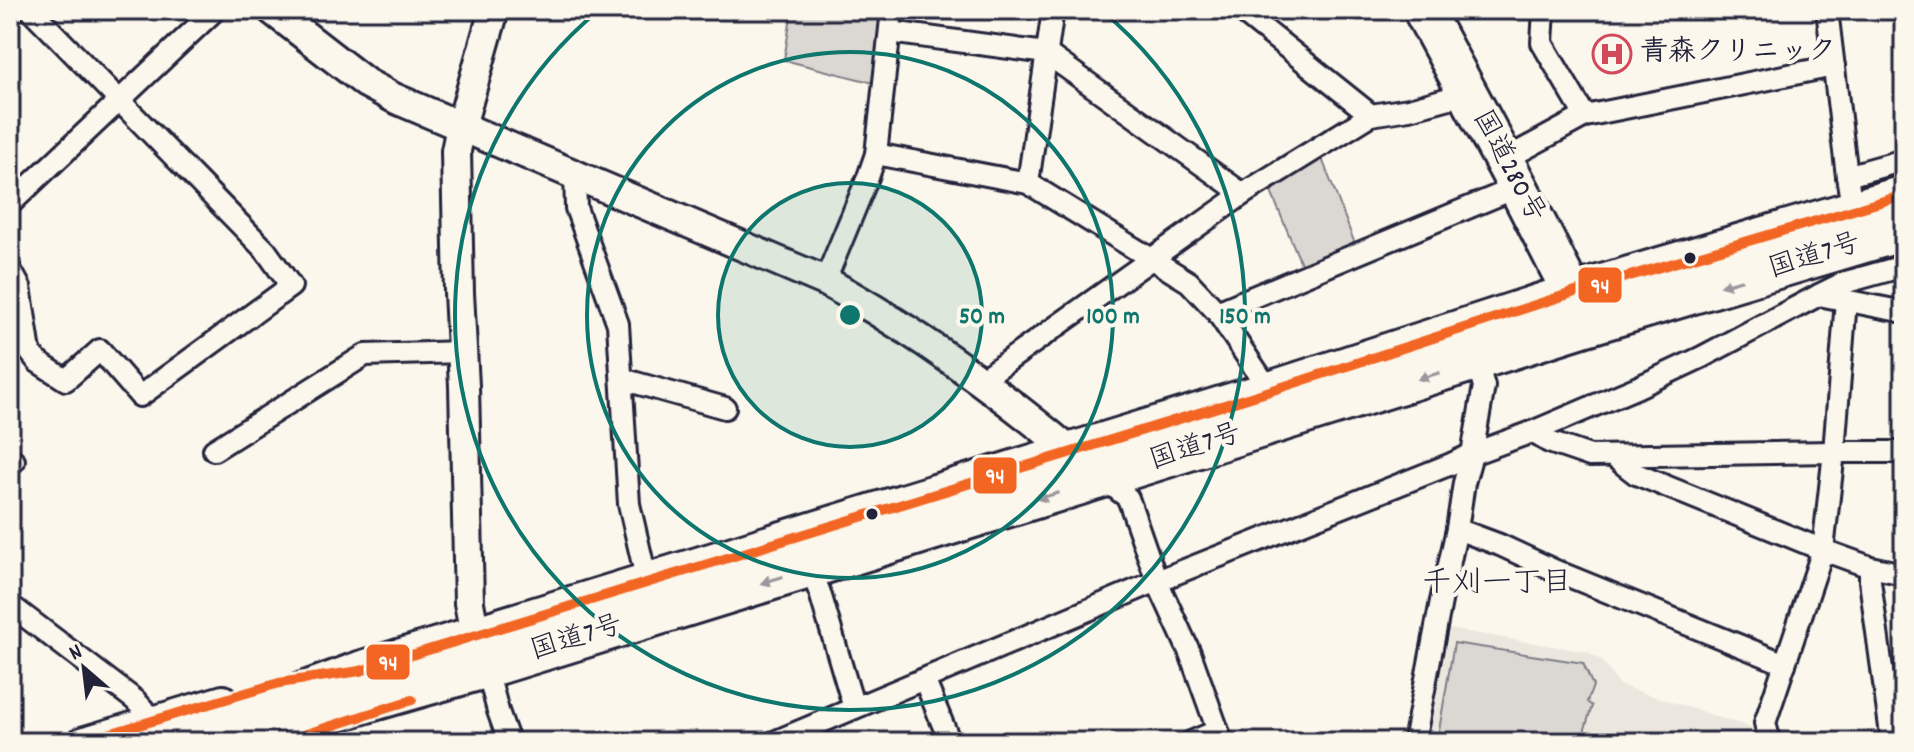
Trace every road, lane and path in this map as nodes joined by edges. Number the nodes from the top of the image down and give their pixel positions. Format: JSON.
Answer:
{"nodes":[{"id":1,"x":31,"y":10,"type":"edge"},
{"id":2,"x":215,"y":10,"type":"edge"},
{"id":3,"x":272,"y":10,"type":"edge"},
{"id":4,"x":494,"y":10,"type":"edge"},
{"id":5,"x":892,"y":10,"type":"edge"},
{"id":6,"x":1053,"y":10,"type":"edge"},
{"id":7,"x":1240,"y":10,"type":"edge"},
{"id":8,"x":1423,"y":10,"type":"edge"},
{"id":9,"x":1544,"y":10,"type":"edge"},
{"id":10,"x":1827,"y":10,"type":"edge"},
{"id":11,"x":890,"y":32,"type":"junction"},
{"id":12,"x":1046,"y":53,"type":"junction"},
{"id":13,"x":1834,"y":66,"type":"junction"},
{"id":14,"x":1468,"y":93,"type":"junction"},
{"id":15,"x":120,"y":101,"type":"junction"},
{"id":16,"x":1371,"y":115,"type":"junction"},
{"id":17,"x":1585,"y":116,"type":"junction"},
{"id":18,"x":461,"y":126,"type":"junction"},
{"id":19,"x":876,"y":154,"type":"junction"},
{"id":20,"x":1904,"y":160,"type":"edge"},
{"id":21,"x":1511,"y":174,"type":"junction"},
{"id":22,"x":575,"y":176,"type":"junction"},
{"id":23,"x":1028,"y":183,"type":"junction"},
{"id":24,"x":1243,"y":194,"type":"junction"},
{"id":25,"x":10,"y":204,"type":"edge"},
{"id":26,"x":1882,"y":218,"type":"edge"},
{"id":27,"x":1150,"y":259,"type":"junction"},
{"id":28,"x":10,"y":269,"type":"edge"},
{"id":29,"x":825,"y":281,"type":"junction"},
{"id":30,"x":1800,"y":286,"type":"junction"},
{"id":31,"x":1846,"y":300,"type":"junction"},
{"id":32,"x":1577,"y":310,"type":"junction"},
{"id":33,"x":1217,"y":312,"type":"junction"},
{"id":34,"x":1904,"y":312,"type":"edge"},
{"id":35,"x":1471,"y":344,"type":"junction"},
{"id":36,"x":462,"y":352,"type":"junction"},
{"id":37,"x":622,"y":379,"type":"junction"},
{"id":38,"x":981,"y":380,"type":"junction"},
{"id":39,"x":1270,"y":391,"type":"junction"},
{"id":40,"x":725,"y":408,"type":"dead end"},
{"id":41,"x":1532,"y":432,"type":"junction"},
{"id":42,"x":214,"y":450,"type":"dead end"},
{"id":43,"x":1071,"y":452,"type":"junction"},
{"id":44,"x":1834,"y":452,"type":"junction"},
{"id":45,"x":1904,"y":452,"type":"edge"},
{"id":46,"x":1472,"y":454,"type":"junction"},
{"id":47,"x":1614,"y":457,"type":"junction"},
{"id":48,"x":1103,"y":478,"type":"junction"},
{"id":49,"x":1457,"y":529,"type":"junction"},
{"id":50,"x":1823,"y":550,"type":"junction"},
{"id":51,"x":1870,"y":567,"type":"junction"},
{"id":52,"x":810,"y":568,"type":"junction"},
{"id":53,"x":1904,"y":574,"type":"edge"},
{"id":54,"x":1157,"y":581,"type":"junction"},
{"id":55,"x":647,"y":582,"type":"junction"},
{"id":56,"x":10,"y":605,"type":"edge"},
{"id":57,"x":482,"y":652,"type":"junction"},
{"id":58,"x":1785,"y":664,"type":"junction"},
{"id":59,"x":924,"y":679,"type":"junction"},
{"id":60,"x":854,"y":708,"type":"junction"},
{"id":61,"x":151,"y":731,"type":"edge"},
{"id":62,"x":1219,"y":736,"type":"edge"},
{"id":63,"x":82,"y":742,"type":"edge"},
{"id":64,"x":234,"y":742,"type":"edge"},
{"id":65,"x":282,"y":742,"type":"edge"},
{"id":66,"x":509,"y":742,"type":"edge"},
{"id":67,"x":774,"y":742,"type":"edge"},
{"id":68,"x":950,"y":742,"type":"edge"},
{"id":69,"x":1191,"y":742,"type":"edge"},
{"id":70,"x":1414,"y":742,"type":"edge"},
{"id":71,"x":1770,"y":742,"type":"edge"},
{"id":72,"x":1892,"y":742,"type":"edge"}],
"edges":[{"from":1,"to":15,"type":"street"},
{"from":2,"to":15,"type":"street"},
{"from":3,"to":18,"type":"street"},
{"from":4,"to":18,"type":"street"},
{"from":5,"to":11,"type":"street"},
{"from":6,"to":12,"type":"street"},
{"from":7,"to":16,"type":"street"},
{"from":8,"to":14,"type":"highway","name":"国道280号"},
{"from":9,"to":17,"type":"street"},
{"from":10,"to":13,"type":"street"},
{"from":11,"to":12,"type":"street"},
{"from":11,"to":19,"type":"street"},
{"from":12,"to":23,"type":"street"},
{"from":12,"to":24,"type":"street"},
{"from":13,"to":17,"type":"street"},
{"from":13,"to":26,"type":"street"},
{"from":14,"to":16,"type":"street"},
{"from":14,"to":21,"type":"highway","name":"国道280号"},
{"from":15,"to":25,"type":"street"},
{"from":15,"to":28,"type":"street"},
{"from":16,"to":24,"type":"street"},
{"from":17,"to":21,"type":"street"},
{"from":18,"to":22,"type":"street"},
{"from":18,"to":36,"type":"street"},
{"from":19,"to":23,"type":"street"},
{"from":19,"to":29,"type":"street"},
{"from":20,"to":26,"type":"street"},
{"from":21,"to":32,"type":"highway","name":"国道280号"},
{"from":21,"to":33,"type":"street"},
{"from":22,"to":29,"type":"street"},
{"from":22,"to":37,"type":"street"},
{"from":23,"to":27,"type":"street"},
{"from":24,"to":27,"type":"street"},
{"from":26,"to":30,"type":"highway","name":"国道7号"},
{"from":26,"to":32,"type":"highway","name":"国道7号"},
{"from":27,"to":33,"type":"street"},
{"from":27,"to":38,"type":"street"},
{"from":29,"to":38,"type":"street"},
{"from":30,"to":31,"type":"street"},
{"from":30,"to":32,"type":"highway","name":"国道7号","one_way":true},
{"from":30,"to":41,"type":"street"},
{"from":31,"to":34,"type":"street"},
{"from":31,"to":44,"type":"street"},
{"from":32,"to":35,"type":"highway","name":"国道7号"},
{"from":33,"to":39,"type":"street"},
{"from":35,"to":39,"type":"highway","name":"国道7号"},
{"from":35,"to":46,"type":"street"},
{"from":35,"to":48,"type":"highway","name":"国道7号","one_way":true},
{"from":36,"to":42,"type":"street"},
{"from":36,"to":57,"type":"street"},
{"from":37,"to":40,"type":"street"},
{"from":37,"to":55,"type":"street"},
{"from":38,"to":43,"type":"street"},
{"from":39,"to":43,"type":"highway","name":"国道7号"},
{"from":41,"to":46,"type":"street"},
{"from":41,"to":47,"type":"street"},
{"from":43,"to":48,"type":"street"},
{"from":43,"to":55,"type":"highway","name":"国道7号"},
{"from":44,"to":45,"type":"street"},
{"from":44,"to":47,"type":"street"},
{"from":44,"to":50,"type":"street"},
{"from":46,"to":49,"type":"street"},
{"from":46,"to":54,"type":"street"},
{"from":47,"to":50,"type":"street"},
{"from":48,"to":52,"type":"highway","name":"国道7号","one_way":true},
{"from":48,"to":54,"type":"street"},
{"from":49,"to":58,"type":"street"},
{"from":49,"to":70,"type":"street"},
{"from":50,"to":51,"type":"street"},
{"from":50,"to":58,"type":"street"},
{"from":51,"to":53,"type":"street"},
{"from":51,"to":72,"type":"street"},
{"from":52,"to":57,"type":"highway","name":"国道7号","one_way":true},
{"from":52,"to":60,"type":"street"},
{"from":54,"to":59,"type":"street"},
{"from":54,"to":62,"type":"street"},
{"from":55,"to":57,"type":"highway","name":"国道7号"},
{"from":56,"to":61,"type":"street"},
{"from":57,"to":61,"type":"highway"},
{"from":57,"to":64,"type":"highway"},
{"from":57,"to":65,"type":"street"},
{"from":57,"to":66,"type":"street"},
{"from":58,"to":71,"type":"street"},
{"from":59,"to":60,"type":"street"},
{"from":59,"to":68,"type":"street"},
{"from":60,"to":67,"type":"street"},
{"from":61,"to":63,"type":"street"},
{"from":62,"to":69,"type":"street"}]}
